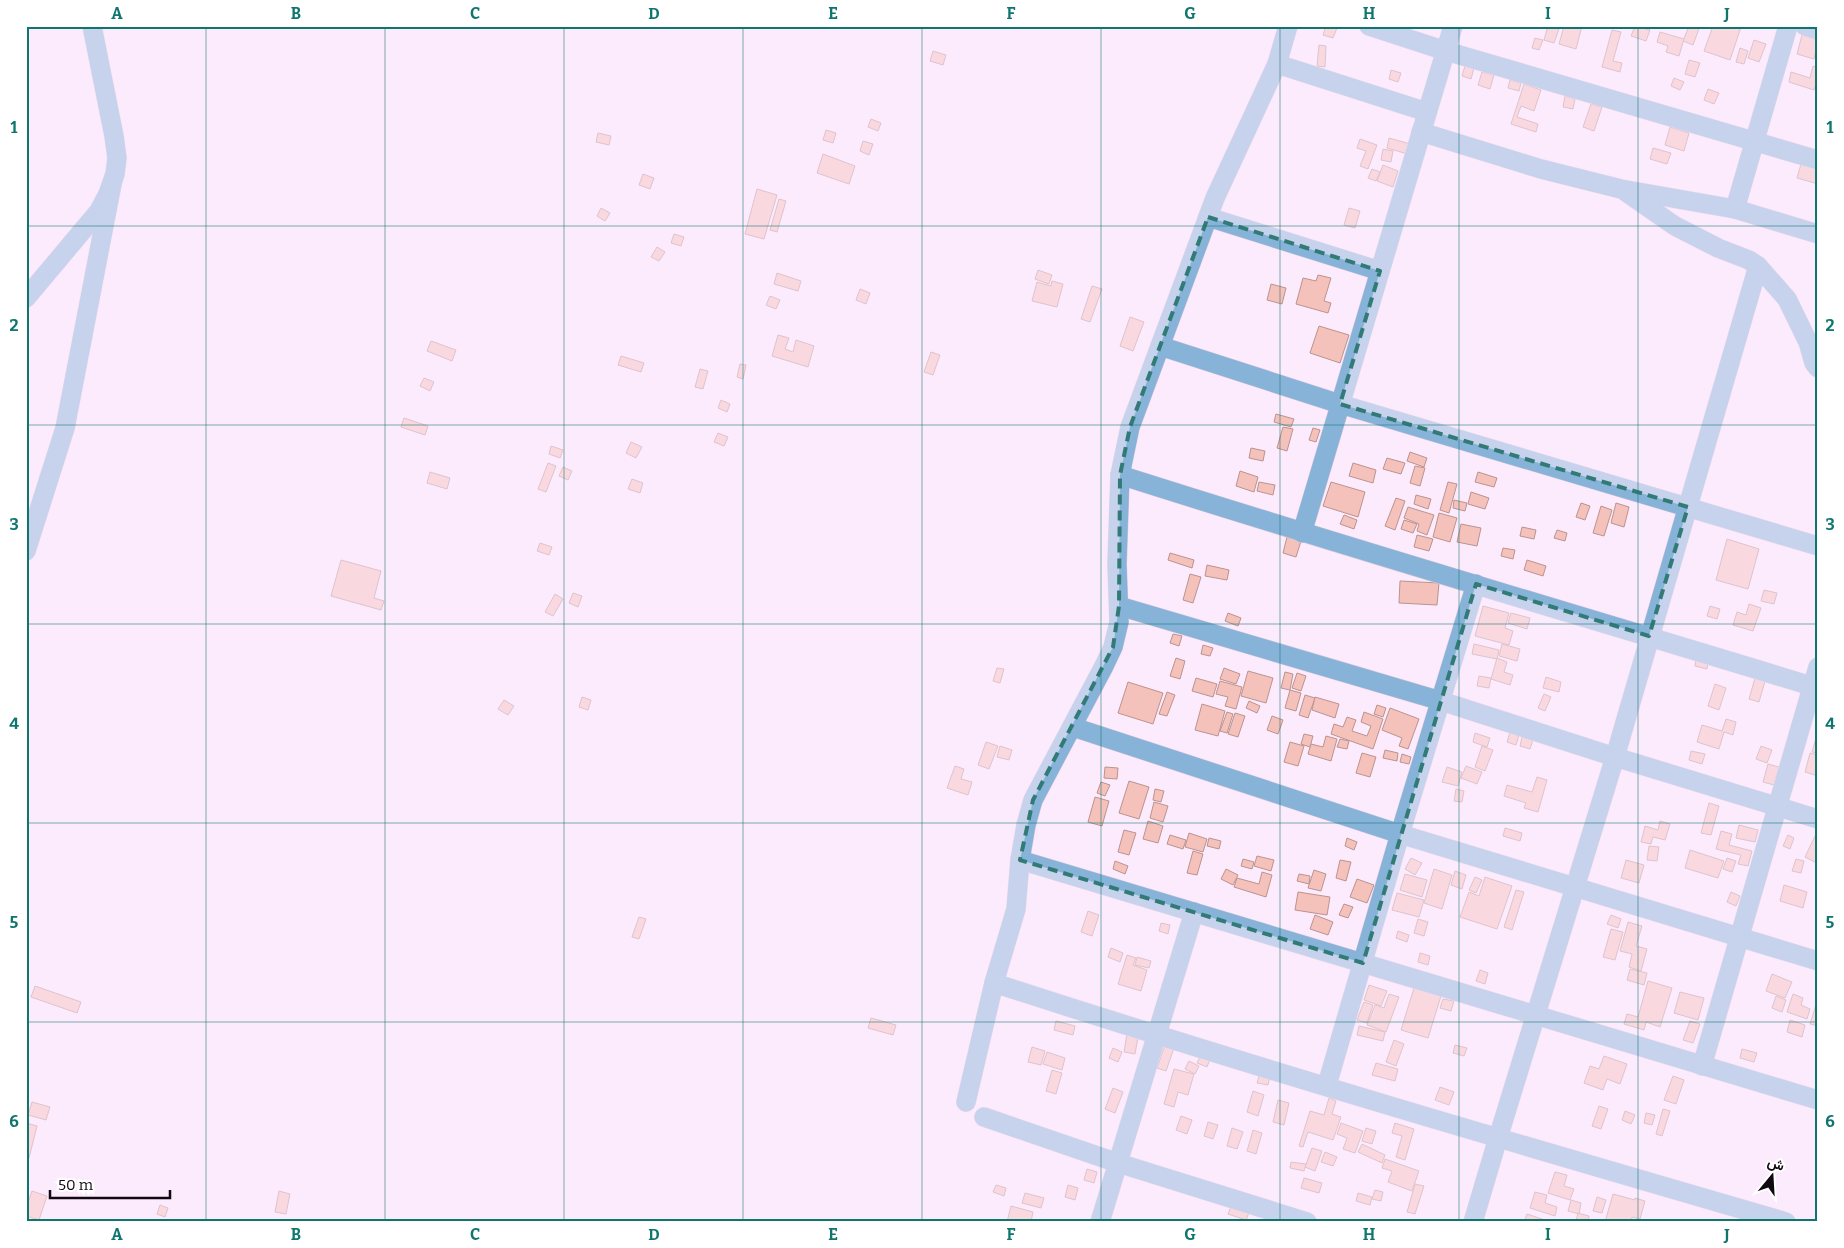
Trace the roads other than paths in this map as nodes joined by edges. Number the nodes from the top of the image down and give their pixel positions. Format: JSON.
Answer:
{"nodes":[{"id":1,"x":92,"y":26,"type":"edge"},
{"id":2,"x":1288,"y":26,"type":"edge"},
{"id":3,"x":1369,"y":26,"type":"edge"},
{"id":4,"x":1453,"y":26,"type":"edge"},
{"id":5,"x":1788,"y":26,"type":"edge"},
{"id":6,"x":1805,"y":26,"type":"edge"},
{"id":7,"x":1818,"y":30,"type":"edge"},
{"id":8,"x":1446,"y":51,"type":"junction"},
{"id":9,"x":1277,"y":64,"type":"junction"},
{"id":10,"x":1427,"y":112,"type":"junction"},
{"id":11,"x":1421,"y":132,"type":"junction"},
{"id":12,"x":1755,"y":143,"type":"junction"},
{"id":13,"x":1818,"y":160,"type":"edge"},
{"id":14,"x":112,"y":184,"type":"junction"},
{"id":15,"x":1621,"y":189,"type":"junction"},
{"id":16,"x":1735,"y":209,"type":"junction"},
{"id":17,"x":1208,"y":217,"type":"junction"},
{"id":18,"x":1818,"y":234,"type":"edge"},
{"id":19,"x":1758,"y":266,"type":"junction"},
{"id":20,"x":1380,"y":271,"type":"junction"},
{"id":21,"x":26,"y":298,"type":"edge"},
{"id":22,"x":1160,"y":346,"type":"junction"},
{"id":23,"x":1818,"y":368,"type":"edge"},
{"id":24,"x":1340,"y":404,"type":"junction"},
{"id":25,"x":1120,"y":476,"type":"junction"},
{"id":26,"x":1688,"y":507,"type":"junction"},
{"id":27,"x":1302,"y":533,"type":"junction"},
{"id":28,"x":1818,"y":546,"type":"edge"},
{"id":29,"x":26,"y":551,"type":"edge"},
{"id":30,"x":1476,"y":584,"type":"junction"},
{"id":31,"x":1119,"y":606,"type":"junction"},
{"id":32,"x":1649,"y":636,"type":"junction"},
{"id":33,"x":1818,"y":667,"type":"edge"},
{"id":34,"x":1815,"y":688,"type":"edge"},
{"id":35,"x":1441,"y":701,"type":"junction"},
{"id":36,"x":1073,"y":727,"type":"junction"},
{"id":37,"x":1615,"y":757,"type":"junction"},
{"id":38,"x":1777,"y":807,"type":"junction"},
{"id":39,"x":1818,"y":819,"type":"edge"},
{"id":40,"x":1400,"y":834,"type":"junction"},
{"id":41,"x":1020,"y":860,"type":"junction"},
{"id":42,"x":1574,"y":888,"type":"junction"},
{"id":43,"x":1194,"y":912,"type":"junction"},
{"id":44,"x":1739,"y":937,"type":"junction"},
{"id":45,"x":1818,"y":961,"type":"edge"},
{"id":46,"x":1363,"y":963,"type":"junction"},
{"id":47,"x":994,"y":983,"type":"junction"},
{"id":48,"x":1536,"y":1014,"type":"junction"},
{"id":49,"x":1157,"y":1036,"type":"junction"},
{"id":50,"x":1702,"y":1066,"type":"junction"},
{"id":51,"x":1327,"y":1085,"type":"junction"},
{"id":52,"x":1818,"y":1100,"type":"edge"},
{"id":53,"x":966,"y":1102,"type":"dead end"},
{"id":54,"x":984,"y":1117,"type":"dead end"},
{"id":55,"x":1498,"y":1138,"type":"junction"},
{"id":56,"x":1118,"y":1162,"type":"junction"},
{"id":57,"x":1100,"y":1222,"type":"edge"},
{"id":58,"x":1307,"y":1222,"type":"edge"},
{"id":59,"x":1473,"y":1222,"type":"edge"},
{"id":60,"x":1786,"y":1222,"type":"edge"}],
"edges":[{"from":1,"to":14,"type":"street"},
{"from":2,"to":9,"type":"street"},
{"from":3,"to":8,"type":"street"},
{"from":4,"to":8,"type":"street"},
{"from":5,"to":12,"type":"street"},
{"from":6,"to":7,"type":"street"},
{"from":8,"to":10,"type":"street"},
{"from":8,"to":12,"type":"street"},
{"from":9,"to":10,"type":"street"},
{"from":9,"to":17,"type":"street"},
{"from":10,"to":11,"type":"street"},
{"from":11,"to":15,"type":"street"},
{"from":11,"to":20,"type":"street"},
{"from":12,"to":13,"type":"street"},
{"from":12,"to":16,"type":"street"},
{"from":14,"to":21,"type":"street"},
{"from":14,"to":29,"type":"street"},
{"from":15,"to":16,"type":"street"},
{"from":15,"to":19,"type":"street"},
{"from":16,"to":18,"type":"street"},
{"from":17,"to":20,"type":"street"},
{"from":17,"to":22,"type":"street"},
{"from":19,"to":23,"type":"street"},
{"from":19,"to":26,"type":"street"},
{"from":20,"to":24,"type":"street"},
{"from":22,"to":24,"type":"street"},
{"from":22,"to":25,"type":"street"},
{"from":24,"to":26,"type":"street"},
{"from":24,"to":27,"type":"street"},
{"from":25,"to":27,"type":"street"},
{"from":25,"to":31,"type":"street"},
{"from":26,"to":28,"type":"street"},
{"from":26,"to":32,"type":"street"},
{"from":27,"to":30,"type":"street"},
{"from":30,"to":32,"type":"street"},
{"from":30,"to":35,"type":"street"},
{"from":31,"to":35,"type":"street"},
{"from":31,"to":36,"type":"street"},
{"from":32,"to":34,"type":"street"},
{"from":32,"to":37,"type":"street"},
{"from":33,"to":34,"type":"street"},
{"from":34,"to":38,"type":"street"},
{"from":35,"to":37,"type":"street"},
{"from":35,"to":40,"type":"street"},
{"from":36,"to":40,"type":"street"},
{"from":36,"to":41,"type":"street"},
{"from":37,"to":38,"type":"street"},
{"from":37,"to":42,"type":"street"},
{"from":38,"to":39,"type":"street"},
{"from":38,"to":44,"type":"street"},
{"from":40,"to":42,"type":"street"},
{"from":40,"to":46,"type":"street"},
{"from":41,"to":43,"type":"street"},
{"from":41,"to":47,"type":"street"},
{"from":42,"to":44,"type":"street"},
{"from":42,"to":48,"type":"street"},
{"from":43,"to":46,"type":"street"},
{"from":43,"to":49,"type":"street"},
{"from":44,"to":45,"type":"street"},
{"from":44,"to":50,"type":"street"},
{"from":46,"to":48,"type":"street"},
{"from":46,"to":51,"type":"street"},
{"from":47,"to":49,"type":"street"},
{"from":47,"to":53,"type":"street"},
{"from":48,"to":50,"type":"street"},
{"from":48,"to":55,"type":"street"},
{"from":49,"to":51,"type":"street"},
{"from":49,"to":56,"type":"street"},
{"from":50,"to":52,"type":"street"},
{"from":51,"to":55,"type":"street"},
{"from":54,"to":56,"type":"street"},
{"from":55,"to":59,"type":"street"},
{"from":55,"to":60,"type":"street"},
{"from":56,"to":57,"type":"street"},
{"from":56,"to":58,"type":"street"}]}
